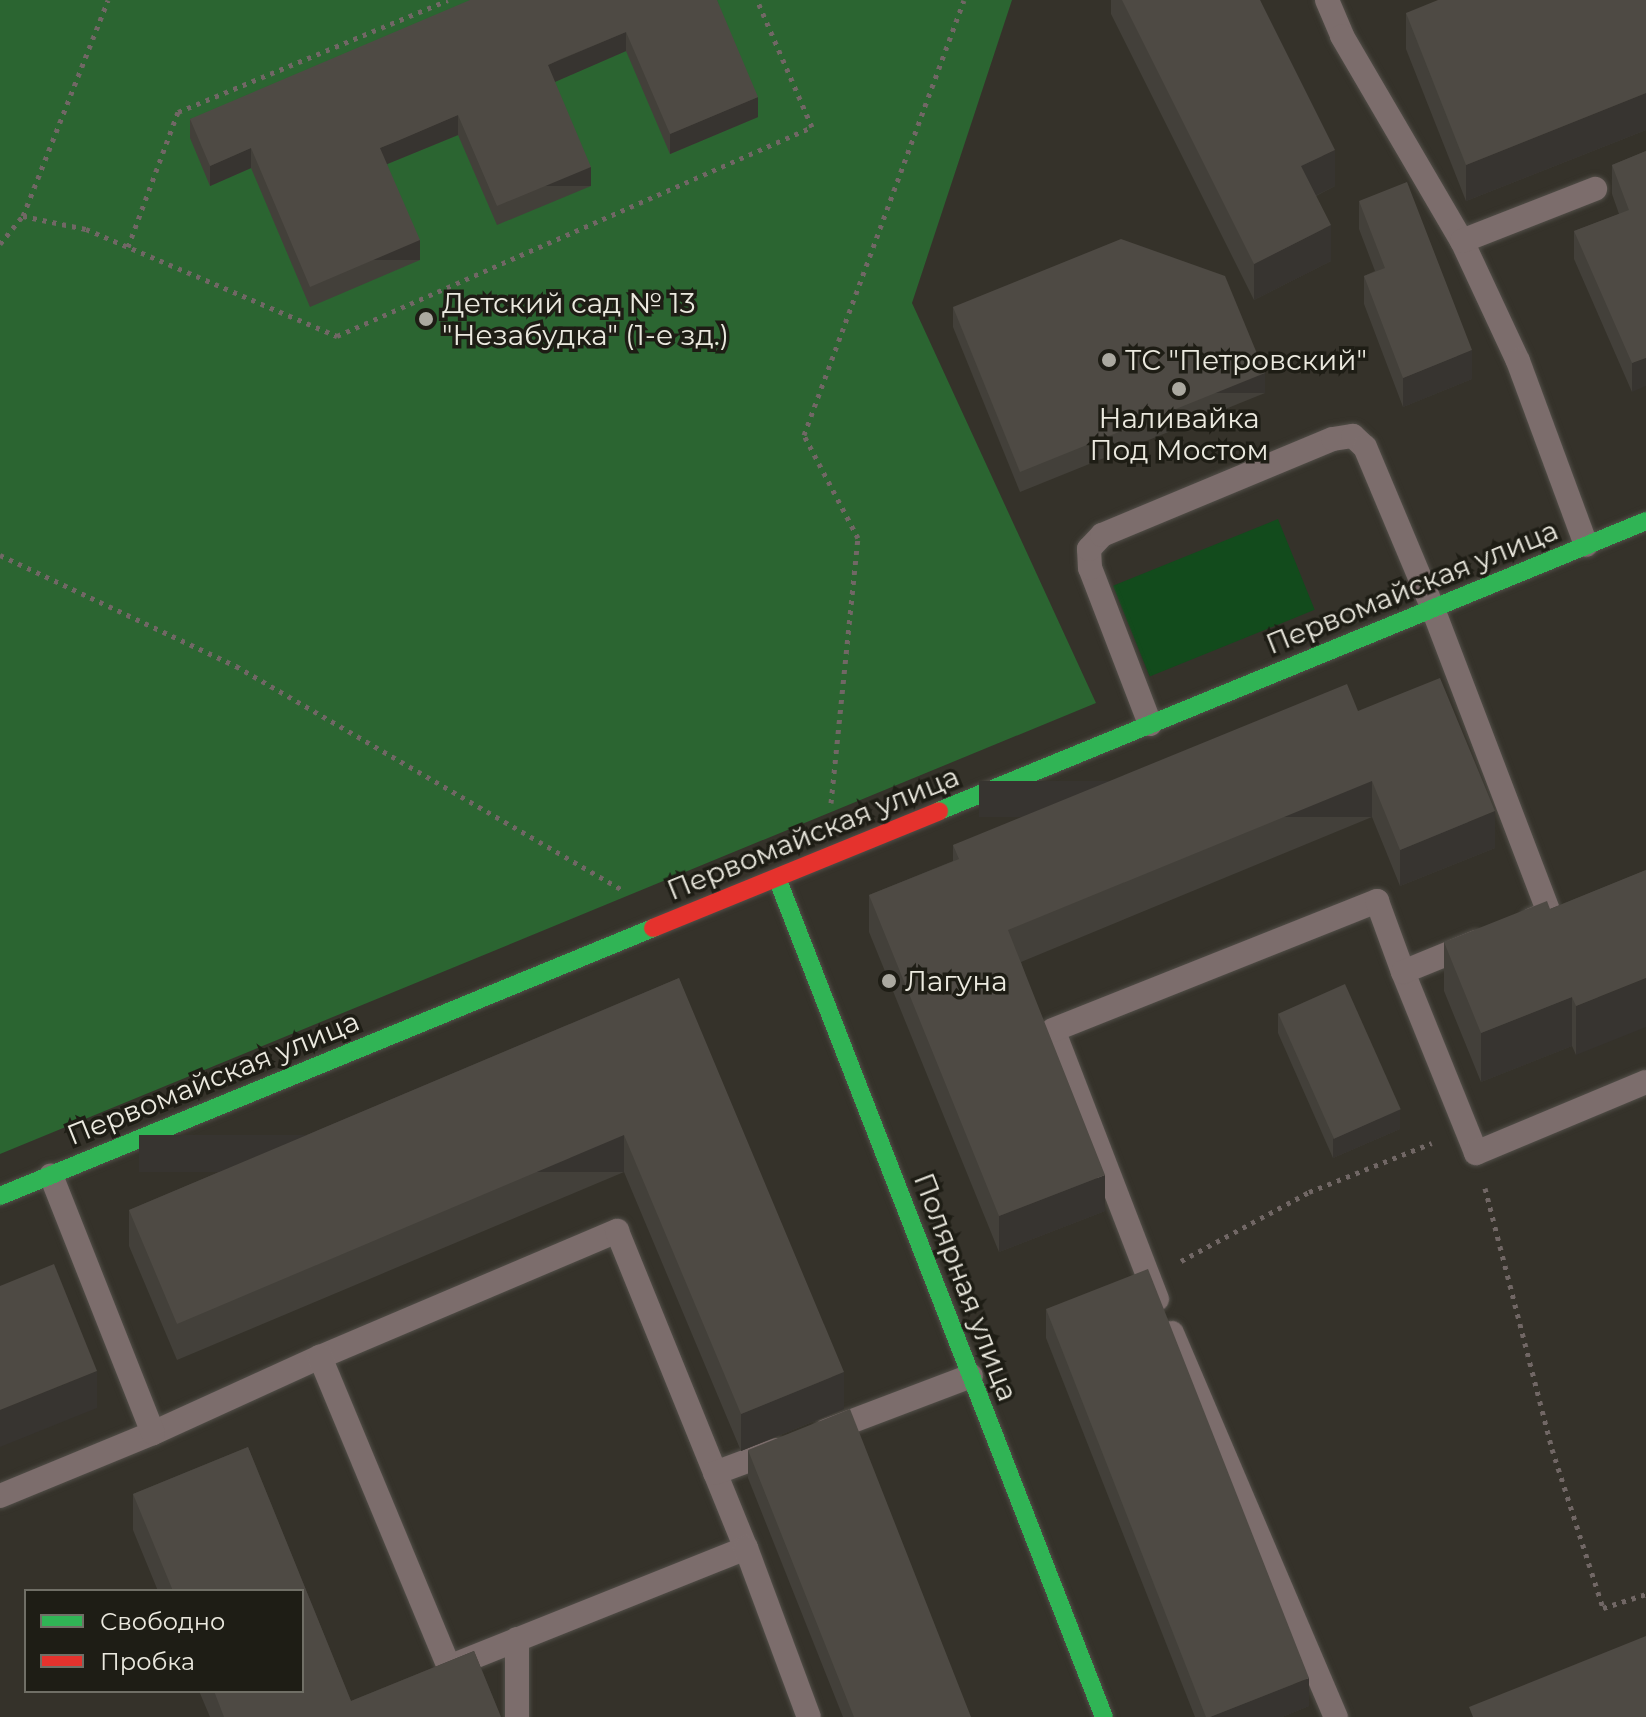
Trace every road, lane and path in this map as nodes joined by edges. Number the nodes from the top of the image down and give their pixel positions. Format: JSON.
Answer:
{"nodes":[{"id":1,"x":108,"y":0,"type":"edge"},
{"id":2,"x":448,"y":0,"type":"edge"},
{"id":3,"x":757,"y":0,"type":"edge"},
{"id":4,"x":964,"y":0,"type":"edge"},
{"id":5,"x":1332,"y":1,"type":"edge"},
{"id":6,"x":1595,"y":189,"type":"dead end"},
{"id":7,"x":23,"y":216,"type":"junction"},
{"id":8,"x":1462,"y":241,"type":"junction"},
{"id":9,"x":0,"y":244,"type":"edge"},
{"id":10,"x":128,"y":247,"type":"junction"},
{"id":11,"x":1646,"y":521,"type":"edge"},
{"id":12,"x":1586,"y":545,"type":"junction"},
{"id":13,"x":0,"y":555,"type":"edge"},
{"id":14,"x":1433,"y":609,"type":"junction"},
{"id":15,"x":1150,"y":724,"type":"junction"},
{"id":16,"x":831,"y":805,"type":"dead end"},
{"id":17,"x":777,"y":878,"type":"junction"},
{"id":18,"x":626,"y":892,"type":"dead end"},
{"id":19,"x":1577,"y":902,"type":"edge"},
{"id":20,"x":1549,"y":913,"type":"junction"},
{"id":21,"x":1403,"y":972,"type":"junction"},
{"id":22,"x":1646,"y":1082,"type":"edge"},
{"id":23,"x":1471,"y":1141,"type":"junction"},
{"id":24,"x":51,"y":1175,"type":"junction"},
{"id":25,"x":0,"y":1196,"type":"edge"},
{"id":26,"x":1149,"y":1279,"type":"junction"},
{"id":27,"x":320,"y":1357,"type":"junction"},
{"id":28,"x":971,"y":1376,"type":"junction"},
{"id":29,"x":153,"y":1433,"type":"junction"},
{"id":30,"x":715,"y":1473,"type":"junction"},
{"id":31,"x":0,"y":1496,"type":"edge"},
{"id":32,"x":746,"y":1548,"type":"junction"},
{"id":33,"x":1646,"y":1594,"type":"edge"},
{"id":34,"x":517,"y":1639,"type":"junction"},
{"id":35,"x":517,"y":1717,"type":"edge"},
{"id":36,"x":809,"y":1717,"type":"edge"},
{"id":37,"x":1104,"y":1717,"type":"edge"},
{"id":38,"x":1336,"y":1717,"type":"edge"}],
"edges":[{"from":1,"to":7,"type":"path"},
{"from":2,"to":10,"type":"path"},
{"from":3,"to":10,"type":"path"},
{"from":4,"to":16,"type":"path"},
{"from":5,"to":8,"type":"lane"},
{"from":6,"to":8,"type":"lane"},
{"from":7,"to":9,"type":"path"},
{"from":7,"to":10,"type":"path"},
{"from":8,"to":12,"type":"lane"},
{"from":11,"to":12,"type":"street","name":"Первомайская улица"},
{"from":12,"to":14,"type":"street","name":"Первомайская улица"},
{"from":13,"to":18,"type":"path"},
{"from":14,"to":15,"type":"street","name":"Первомайская улица"},
{"from":14,"to":15,"type":"lane"},
{"from":14,"to":20,"type":"lane"},
{"from":15,"to":17,"type":"street","name":"Первомайская улица"},
{"from":17,"to":24,"type":"street","name":"Первомайская улица"},
{"from":17,"to":28,"type":"street","name":"Полярная улица"},
{"from":19,"to":20,"type":"lane"},
{"from":20,"to":21,"type":"lane"},
{"from":21,"to":23,"type":"lane"},
{"from":21,"to":26,"type":"lane"},
{"from":22,"to":23,"type":"lane"},
{"from":23,"to":26,"type":"path"},
{"from":23,"to":33,"type":"path"},
{"from":24,"to":25,"type":"street","name":"Первомайская улица"},
{"from":24,"to":29,"type":"lane"},
{"from":26,"to":38,"type":"lane"},
{"from":27,"to":29,"type":"lane"},
{"from":27,"to":30,"type":"lane"},
{"from":27,"to":34,"type":"lane"},
{"from":28,"to":30,"type":"lane"},
{"from":28,"to":37,"type":"street","name":"Полярная улица"},
{"from":29,"to":31,"type":"lane"},
{"from":30,"to":32,"type":"lane"},
{"from":32,"to":34,"type":"lane"},
{"from":32,"to":36,"type":"lane"},
{"from":34,"to":35,"type":"lane"}]}
